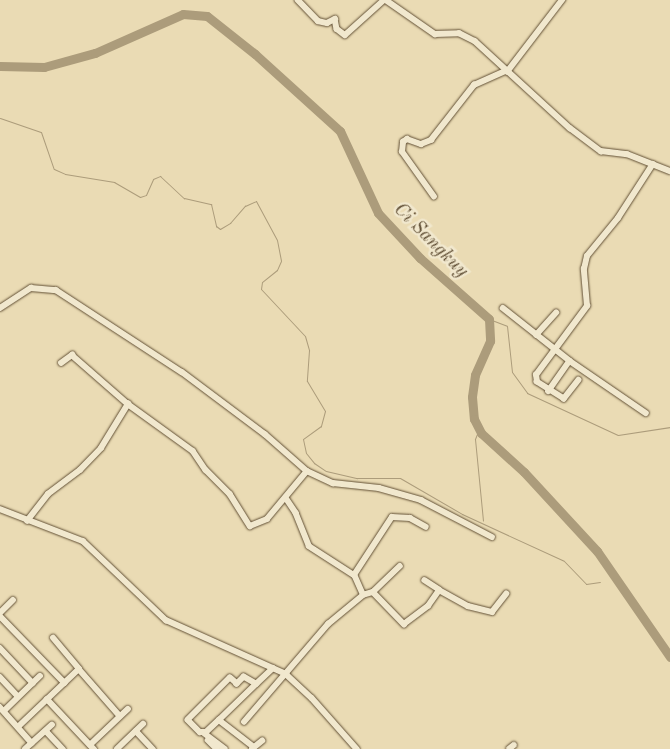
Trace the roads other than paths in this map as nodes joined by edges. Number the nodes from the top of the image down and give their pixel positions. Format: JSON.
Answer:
{"nodes":[{"id":1,"x":298,"y":0,"type":"edge"},
{"id":2,"x":385,"y":0,"type":"edge"},
{"id":3,"x":562,"y":0,"type":"edge"},
{"id":4,"x":504,"y":73,"type":"junction"},
{"id":5,"x":654,"y":164,"type":"junction"},
{"id":6,"x":670,"y":171,"type":"edge"},
{"id":7,"x":434,"y":197,"type":"dead end"},
{"id":8,"x":0,"y":308,"type":"edge"},
{"id":9,"x":503,"y":308,"type":"dead end"},
{"id":10,"x":556,"y":313,"type":"dead end"},
{"id":11,"x":536,"y":335,"type":"junction"},
{"id":12,"x":553,"y":348,"type":"junction"},
{"id":13,"x":570,"y":361,"type":"junction"},
{"id":14,"x":61,"y":363,"type":"dead end"},
{"id":15,"x":579,"y":380,"type":"dead end"},
{"id":16,"x":549,"y":391,"type":"junction"},
{"id":17,"x":128,"y":404,"type":"junction"},
{"id":18,"x":646,"y":413,"type":"dead end"},
{"id":19,"x":307,"y":471,"type":"junction"},
{"id":20,"x":286,"y":498,"type":"junction"},
{"id":21,"x":0,"y":509,"type":"edge"},
{"id":22,"x":27,"y":521,"type":"junction"},
{"id":23,"x":426,"y":527,"type":"dead end"},
{"id":24,"x":492,"y":537,"type":"dead end"},
{"id":25,"x":400,"y":566,"type":"dead end"},
{"id":26,"x":354,"y":575,"type":"junction"},
{"id":27,"x":425,"y":581,"type":"dead end"},
{"id":28,"x":439,"y":590,"type":"junction"},
{"id":29,"x":373,"y":592,"type":"junction"},
{"id":30,"x":506,"y":594,"type":"dead end"},
{"id":31,"x":363,"y":595,"type":"junction"},
{"id":32,"x":13,"y":600,"type":"dead end"},
{"id":33,"x":0,"y":614,"type":"edge"},
{"id":34,"x":53,"y":638,"type":"dead end"},
{"id":35,"x":0,"y":648,"type":"edge"},
{"id":36,"x":273,"y":668,"type":"junction"},
{"id":37,"x":80,"y":669,"type":"junction"},
{"id":38,"x":286,"y":674,"type":"junction"},
{"id":39,"x":40,"y":676,"type":"dead end"},
{"id":40,"x":0,"y":677,"type":"edge"},
{"id":41,"x":33,"y":683,"type":"junction"},
{"id":42,"x":65,"y":683,"type":"junction"},
{"id":43,"x":256,"y":684,"type":"junction"},
{"id":44,"x":18,"y":696,"type":"junction"},
{"id":45,"x":47,"y":699,"type":"junction"},
{"id":46,"x":2,"y":709,"type":"edge"},
{"id":47,"x":128,"y":709,"type":"dead end"},
{"id":48,"x":120,"y":716,"type":"junction"},
{"id":49,"x":219,"y":720,"type":"junction"},
{"id":50,"x":244,"y":722,"type":"dead end"},
{"id":51,"x":143,"y":724,"type":"dead end"},
{"id":52,"x":52,"y":725,"type":"dead end"},
{"id":53,"x":18,"y":727,"type":"junction"},
{"id":54,"x":46,"y":731,"type":"junction"},
{"id":55,"x":136,"y":731,"type":"junction"},
{"id":56,"x":203,"y":733,"type":"junction"},
{"id":57,"x":262,"y":741,"type":"dead end"},
{"id":58,"x":32,"y":743,"type":"junction"},
{"id":59,"x":92,"y":747,"type":"edge"},
{"id":60,"x":59,"y":748,"type":"edge"},
{"id":61,"x":150,"y":748,"type":"edge"},
{"id":62,"x":253,"y":748,"type":"edge"},
{"id":63,"x":25,"y":749,"type":"edge"},
{"id":64,"x":117,"y":749,"type":"edge"},
{"id":65,"x":217,"y":749,"type":"edge"},
{"id":66,"x":225,"y":749,"type":"edge"},
{"id":67,"x":358,"y":749,"type":"edge"}],
"edges":[{"from":1,"to":2,"type":"street"},
{"from":2,"to":4,"type":"street"},
{"from":3,"to":4,"type":"street"},
{"from":4,"to":5,"type":"street"},
{"from":4,"to":7,"type":"street"},
{"from":5,"to":6,"type":"street"},
{"from":5,"to":12,"type":"street"},
{"from":8,"to":19,"type":"street"},
{"from":9,"to":11,"type":"street"},
{"from":10,"to":11,"type":"street"},
{"from":11,"to":12,"type":"street"},
{"from":12,"to":13,"type":"street"},
{"from":12,"to":16,"type":"street"},
{"from":13,"to":16,"type":"street"},
{"from":13,"to":18,"type":"street"},
{"from":14,"to":17,"type":"street"},
{"from":15,"to":16,"type":"street"},
{"from":17,"to":20,"type":"street"},
{"from":17,"to":22,"type":"street"},
{"from":19,"to":20,"type":"street"},
{"from":19,"to":24,"type":"street"},
{"from":20,"to":26,"type":"street"},
{"from":21,"to":22,"type":"street"},
{"from":22,"to":36,"type":"street"},
{"from":23,"to":26,"type":"street"},
{"from":25,"to":29,"type":"street"},
{"from":26,"to":31,"type":"street"},
{"from":27,"to":28,"type":"street"},
{"from":28,"to":29,"type":"street"},
{"from":28,"to":30,"type":"street"},
{"from":29,"to":31,"type":"street"},
{"from":31,"to":38,"type":"street"},
{"from":32,"to":33,"type":"street"},
{"from":33,"to":42,"type":"street"},
{"from":34,"to":37,"type":"street"},
{"from":35,"to":41,"type":"street"},
{"from":36,"to":38,"type":"street"},
{"from":36,"to":43,"type":"street"},
{"from":37,"to":42,"type":"street"},
{"from":37,"to":48,"type":"street"},
{"from":38,"to":50,"type":"street"},
{"from":38,"to":67,"type":"street"},
{"from":39,"to":41,"type":"street"},
{"from":40,"to":44,"type":"street"},
{"from":41,"to":44,"type":"street"},
{"from":42,"to":45,"type":"street"},
{"from":43,"to":49,"type":"street"},
{"from":43,"to":56,"type":"street"},
{"from":44,"to":46,"type":"street"},
{"from":45,"to":53,"type":"street"},
{"from":45,"to":59,"type":"street"},
{"from":46,"to":53,"type":"street"},
{"from":47,"to":48,"type":"street"},
{"from":48,"to":59,"type":"street"},
{"from":49,"to":56,"type":"street"},
{"from":49,"to":62,"type":"street"},
{"from":51,"to":55,"type":"street"},
{"from":52,"to":54,"type":"street"},
{"from":53,"to":58,"type":"street"},
{"from":54,"to":58,"type":"street"},
{"from":54,"to":60,"type":"street"},
{"from":55,"to":61,"type":"street"},
{"from":55,"to":64,"type":"street"},
{"from":56,"to":65,"type":"street"},
{"from":56,"to":66,"type":"street"},
{"from":57,"to":62,"type":"street"},
{"from":58,"to":63,"type":"street"}]}
